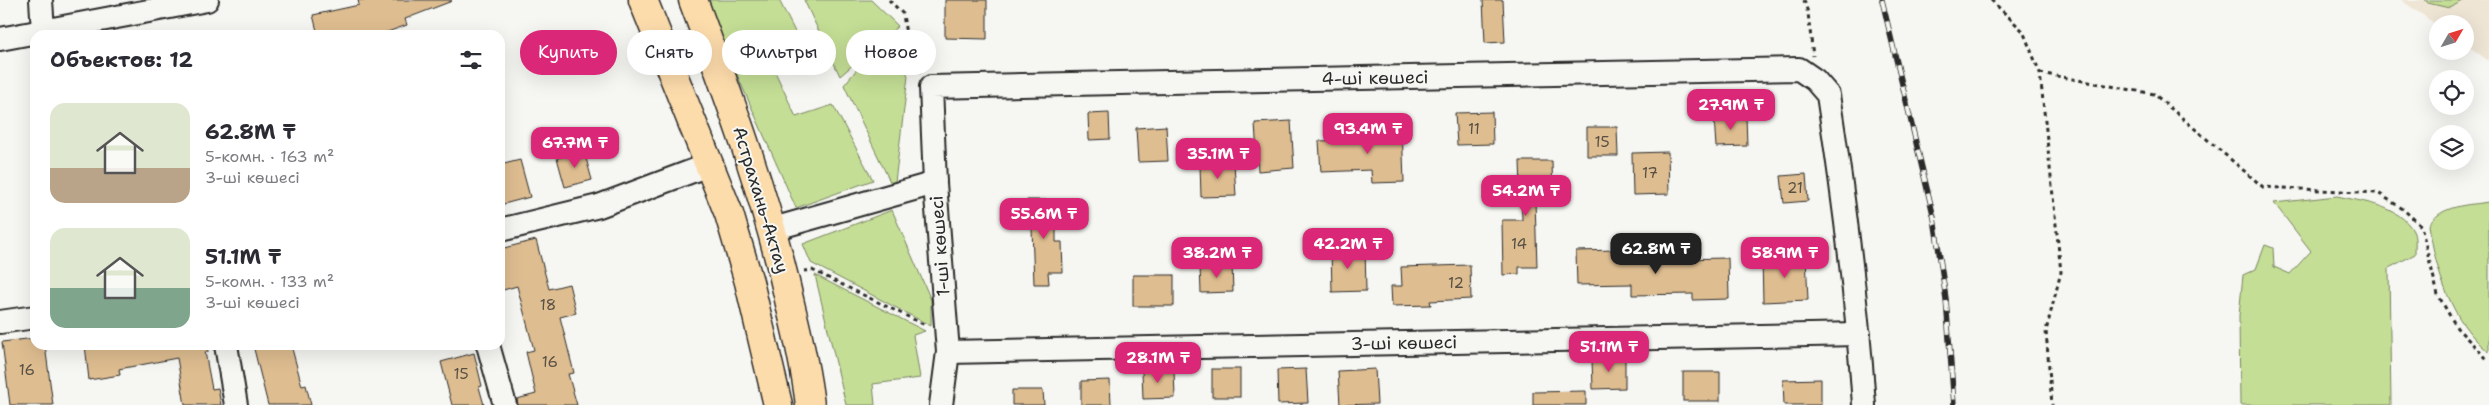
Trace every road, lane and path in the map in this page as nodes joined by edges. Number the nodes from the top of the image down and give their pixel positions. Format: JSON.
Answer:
{"nodes":[{"id":1,"x":41,"y":0,"type":"edge"},
{"id":2,"x":206,"y":0,"type":"edge"},
{"id":3,"x":643,"y":0,"type":"edge"},
{"id":4,"x":693,"y":0,"type":"edge"},
{"id":5,"x":889,"y":0,"type":"edge"},
{"id":6,"x":1804,"y":0,"type":"edge"},
{"id":7,"x":1991,"y":0,"type":"edge"},
{"id":8,"x":44,"y":30,"type":"edge"},
{"id":9,"x":49,"y":30,"type":"edge"},
{"id":10,"x":30,"y":34,"type":"edge"},
{"id":11,"x":0,"y":39,"type":"edge"},
{"id":12,"x":2040,"y":73,"type":"junction"},
{"id":13,"x":1815,"y":80,"type":"junction"},
{"id":14,"x":931,"y":87,"type":"junction"},
{"id":15,"x":711,"y":164,"type":"junction"},
{"id":16,"x":936,"y":183,"type":"junction"},
{"id":17,"x":505,"y":229,"type":"edge"},
{"id":18,"x":773,"y":229,"type":"junction"},
{"id":19,"x":783,"y":273,"type":"junction"},
{"id":20,"x":30,"y":318,"type":"edge"},
{"id":21,"x":0,"y":322,"type":"edge"},
{"id":22,"x":1859,"y":334,"type":"junction"},
{"id":23,"x":947,"y":344,"type":"junction"},
{"id":24,"x":227,"y":350,"type":"edge"},
{"id":25,"x":489,"y":350,"type":"edge"},
{"id":26,"x":2489,"y":361,"type":"edge"},
{"id":27,"x":236,"y":405,"type":"edge"},
{"id":28,"x":505,"y":405,"type":"edge"},
{"id":29,"x":778,"y":405,"type":"edge"},
{"id":30,"x":810,"y":405,"type":"edge"},
{"id":31,"x":941,"y":405,"type":"edge"},
{"id":32,"x":1864,"y":405,"type":"edge"},
{"id":33,"x":2052,"y":405,"type":"edge"}],
"edges":[{"from":1,"to":8,"type":"street"},
{"from":2,"to":9,"type":"street"},
{"from":3,"to":15,"type":"highway"},
{"from":4,"to":18,"type":"highway","name":"Астрахань-Актау"},
{"from":5,"to":14,"type":"path"},
{"from":6,"to":13,"type":"path"},
{"from":7,"to":12,"type":"path"},
{"from":10,"to":11,"type":"street"},
{"from":12,"to":26,"type":"path"},
{"from":12,"to":33,"type":"path"},
{"from":13,"to":14,"type":"street","name":"4-шi көшесі"},
{"from":13,"to":22,"type":"street"},
{"from":14,"to":16,"type":"street","name":"1-шi көшесі"},
{"from":15,"to":17,"type":"street"},
{"from":15,"to":29,"type":"highway"},
{"from":16,"to":18,"type":"street"},
{"from":16,"to":23,"type":"street","name":"1-шi көшесі"},
{"from":18,"to":19,"type":"highway","name":"Астрахань-Актау"},
{"from":19,"to":23,"type":"path"},
{"from":19,"to":30,"type":"highway","name":"Астрахань-Актау"},
{"from":20,"to":21,"type":"street"},
{"from":22,"to":23,"type":"street","name":"3-шi көшесі"},
{"from":22,"to":32,"type":"street"},
{"from":23,"to":31,"type":"street","name":"1-шi көшесі"},
{"from":24,"to":27,"type":"street"},
{"from":25,"to":28,"type":"street"}]}
